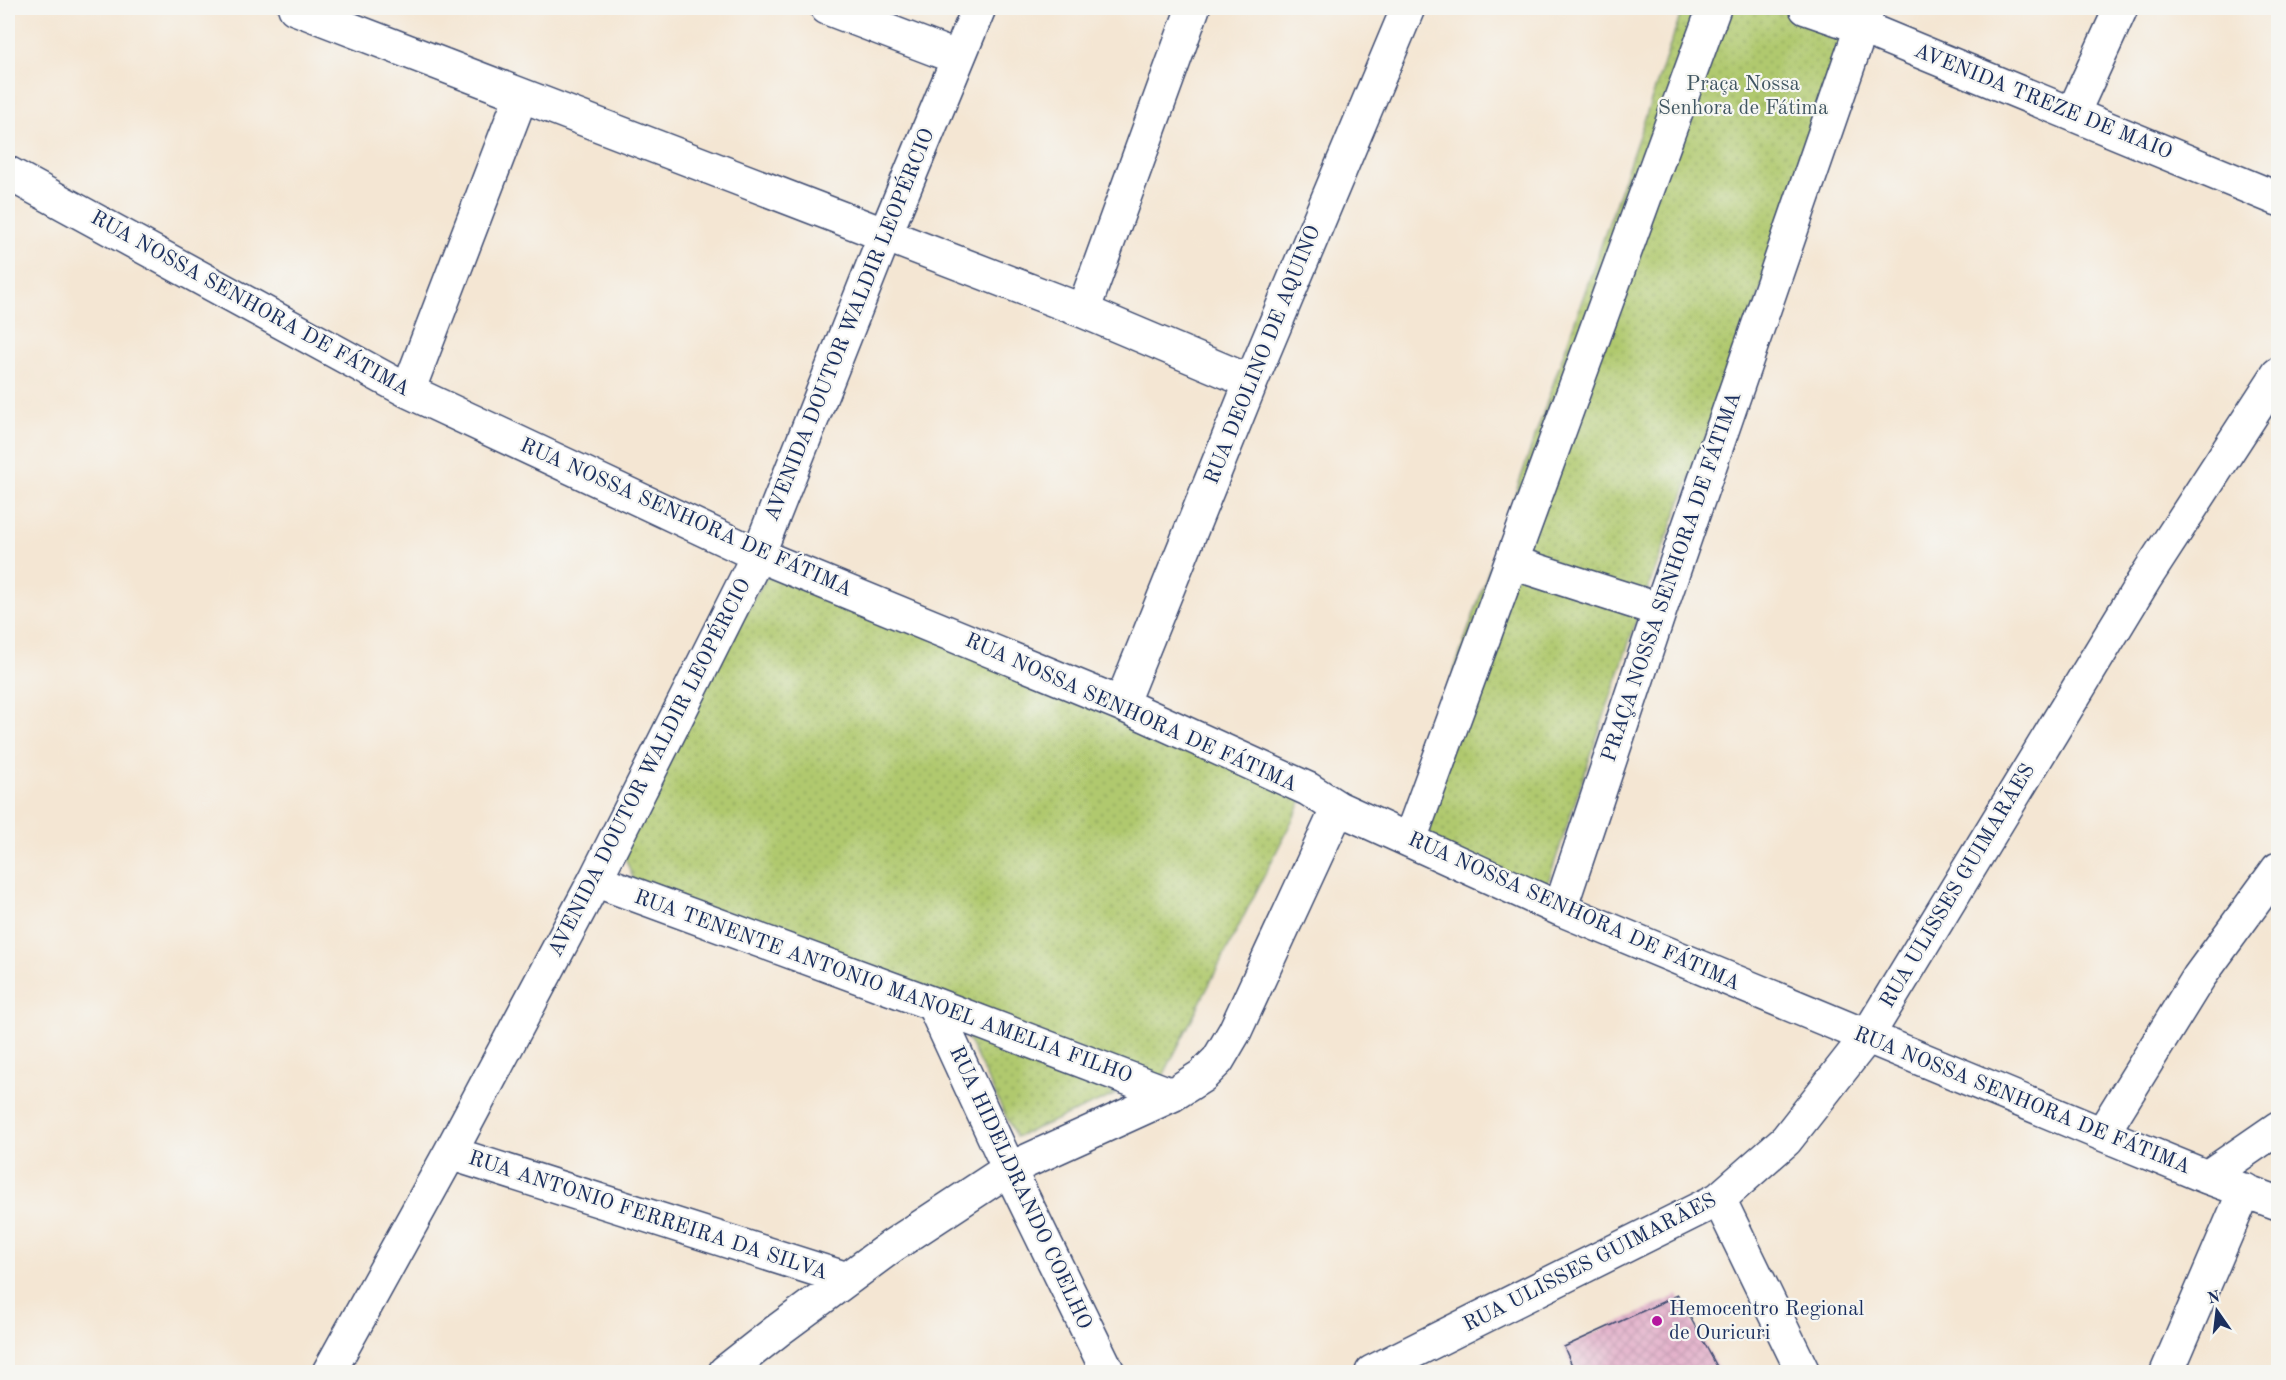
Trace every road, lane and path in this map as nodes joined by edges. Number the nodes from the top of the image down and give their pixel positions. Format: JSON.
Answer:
{"nodes":[{"id":1,"x":295,"y":8,"type":"edge"},
{"id":2,"x":827,"y":8,"type":"edge"},
{"id":3,"x":979,"y":8,"type":"edge"},
{"id":4,"x":1193,"y":8,"type":"edge"},
{"id":5,"x":1408,"y":8,"type":"edge"},
{"id":6,"x":1714,"y":8,"type":"edge"},
{"id":7,"x":1806,"y":8,"type":"edge"},
{"id":8,"x":2121,"y":8,"type":"edge"},
{"id":9,"x":1864,"y":17,"type":"edge"},
{"id":10,"x":958,"y":58,"type":"junction"},
{"id":11,"x":521,"y":96,"type":"junction"},
{"id":12,"x":2073,"y":113,"type":"junction"},
{"id":13,"x":8,"y":173,"type":"edge"},
{"id":14,"x":2278,"y":199,"type":"edge"},
{"id":15,"x":885,"y":235,"type":"junction"},
{"id":16,"x":1083,"y":311,"type":"junction"},
{"id":17,"x":2278,"y":374,"type":"edge"},
{"id":18,"x":1251,"y":382,"type":"junction"},
{"id":19,"x":408,"y":391,"type":"junction"},
{"id":20,"x":758,"y":555,"type":"junction"},
{"id":21,"x":1513,"y":562,"type":"junction"},
{"id":22,"x":1660,"y":610,"type":"junction"},
{"id":23,"x":1121,"y":704,"type":"junction"},
{"id":24,"x":1338,"y":808,"type":"junction"},
{"id":25,"x":1410,"y":839,"type":"junction"},
{"id":26,"x":2278,"y":870,"type":"edge"},
{"id":27,"x":595,"y":879,"type":"junction"},
{"id":28,"x":1560,"y":909,"type":"junction"},
{"id":29,"x":933,"y":1004,"type":"junction"},
{"id":30,"x":1866,"y":1038,"type":"junction"},
{"id":31,"x":1172,"y":1095,"type":"junction"},
{"id":32,"x":2278,"y":1128,"type":"edge"},
{"id":33,"x":2102,"y":1134,"type":"junction"},
{"id":34,"x":450,"y":1153,"type":"junction"},
{"id":35,"x":1009,"y":1169,"type":"junction"},
{"id":36,"x":2207,"y":1177,"type":"junction"},
{"id":37,"x":2245,"y":1190,"type":"junction"},
{"id":38,"x":1719,"y":1199,"type":"junction"},
{"id":39,"x":2278,"y":1203,"type":"edge"},
{"id":40,"x":846,"y":1279,"type":"junction"},
{"id":41,"x":329,"y":1372,"type":"edge"},
{"id":42,"x":725,"y":1372,"type":"edge"},
{"id":43,"x":1108,"y":1372,"type":"edge"},
{"id":44,"x":1372,"y":1372,"type":"edge"},
{"id":45,"x":1803,"y":1372,"type":"edge"},
{"id":46,"x":2167,"y":1372,"type":"edge"}],
"edges":[{"from":1,"to":11,"type":"street"},
{"from":2,"to":10,"type":"street"},
{"from":3,"to":10,"type":"street","name":"AVENIDA DOUTOR WALDIR LEOPÉRCIO"},
{"from":4,"to":16,"type":"street"},
{"from":5,"to":18,"type":"street","name":"RUA DEOLINO DE AQUINO"},
{"from":6,"to":21,"type":"street"},
{"from":7,"to":9,"type":"street","name":"AVENIDA TREZE DE MAIO"},
{"from":8,"to":12,"type":"street"},
{"from":9,"to":12,"type":"street","name":"AVENIDA TREZE DE MAIO"},
{"from":9,"to":22,"type":"street","name":"PRAÇA NOSSA SENHORA DE FÁTIMA"},
{"from":10,"to":15,"type":"street","name":"AVENIDA DOUTOR WALDIR LEOPÉRCIO"},
{"from":11,"to":15,"type":"street"},
{"from":11,"to":19,"type":"street"},
{"from":12,"to":14,"type":"street","name":"AVENIDA TREZE DE MAIO"},
{"from":13,"to":19,"type":"street","name":"RUA NOSSA SENHORA DE FÁTIMA"},
{"from":15,"to":16,"type":"street"},
{"from":15,"to":20,"type":"street","name":"AVENIDA DOUTOR WALDIR LEOPÉRCIO"},
{"from":16,"to":18,"type":"street"},
{"from":17,"to":30,"type":"street","name":"RUA ULISSES GUIMARÃES"},
{"from":18,"to":23,"type":"street","name":"RUA DEOLINO DE AQUINO"},
{"from":19,"to":20,"type":"street","name":"RUA NOSSA SENHORA DE FÁTIMA"},
{"from":20,"to":23,"type":"street","name":"RUA NOSSA SENHORA DE FÁTIMA"},
{"from":20,"to":27,"type":"street","name":"AVENIDA DOUTOR WALDIR LEOPÉRCIO"},
{"from":21,"to":22,"type":"street"},
{"from":21,"to":25,"type":"street"},
{"from":22,"to":28,"type":"street","name":"PRAÇA NOSSA SENHORA DE FÁTIMA"},
{"from":23,"to":24,"type":"street","name":"RUA NOSSA SENHORA DE FÁTIMA"},
{"from":24,"to":25,"type":"street","name":"RUA NOSSA SENHORA DE FÁTIMA"},
{"from":24,"to":31,"type":"street"},
{"from":25,"to":28,"type":"street","name":"RUA NOSSA SENHORA DE FÁTIMA"},
{"from":26,"to":33,"type":"street"},
{"from":27,"to":29,"type":"street","name":"RUA TENENTE ANTONIO MANOEL AMELIA FILHO"},
{"from":27,"to":34,"type":"street","name":"AVENIDA DOUTOR WALDIR LEOPÉRCIO"},
{"from":28,"to":30,"type":"street","name":"RUA NOSSA SENHORA DE FÁTIMA"},
{"from":29,"to":31,"type":"street","name":"RUA TENENTE ANTONIO MANOEL AMELIA FILHO"},
{"from":29,"to":35,"type":"street","name":"RUA HIDELDRANDO COELHO"},
{"from":30,"to":33,"type":"street","name":"RUA NOSSA SENHORA DE FÁTIMA"},
{"from":30,"to":38,"type":"street","name":"RUA ULISSES GUIMARÃES"},
{"from":31,"to":35,"type":"street"},
{"from":32,"to":36,"type":"street"},
{"from":33,"to":36,"type":"street","name":"RUA NOSSA SENHORA DE FÁTIMA"},
{"from":34,"to":40,"type":"street","name":"RUA ANTONIO FERREIRA DA SILVA"},
{"from":34,"to":41,"type":"street","name":"AVENIDA DOUTOR WALDIR LEOPÉRCIO"},
{"from":35,"to":40,"type":"street"},
{"from":35,"to":43,"type":"street","name":"RUA HIDELDRANDO COELHO"},
{"from":36,"to":37,"type":"street","name":"RUA NOSSA SENHORA DE FÁTIMA"},
{"from":37,"to":39,"type":"street","name":"RUA NOSSA SENHORA DE FÁTIMA"},
{"from":37,"to":46,"type":"street"},
{"from":38,"to":44,"type":"street","name":"RUA ULISSES GUIMARÃES"},
{"from":38,"to":45,"type":"street"},
{"from":40,"to":42,"type":"street"}]}
